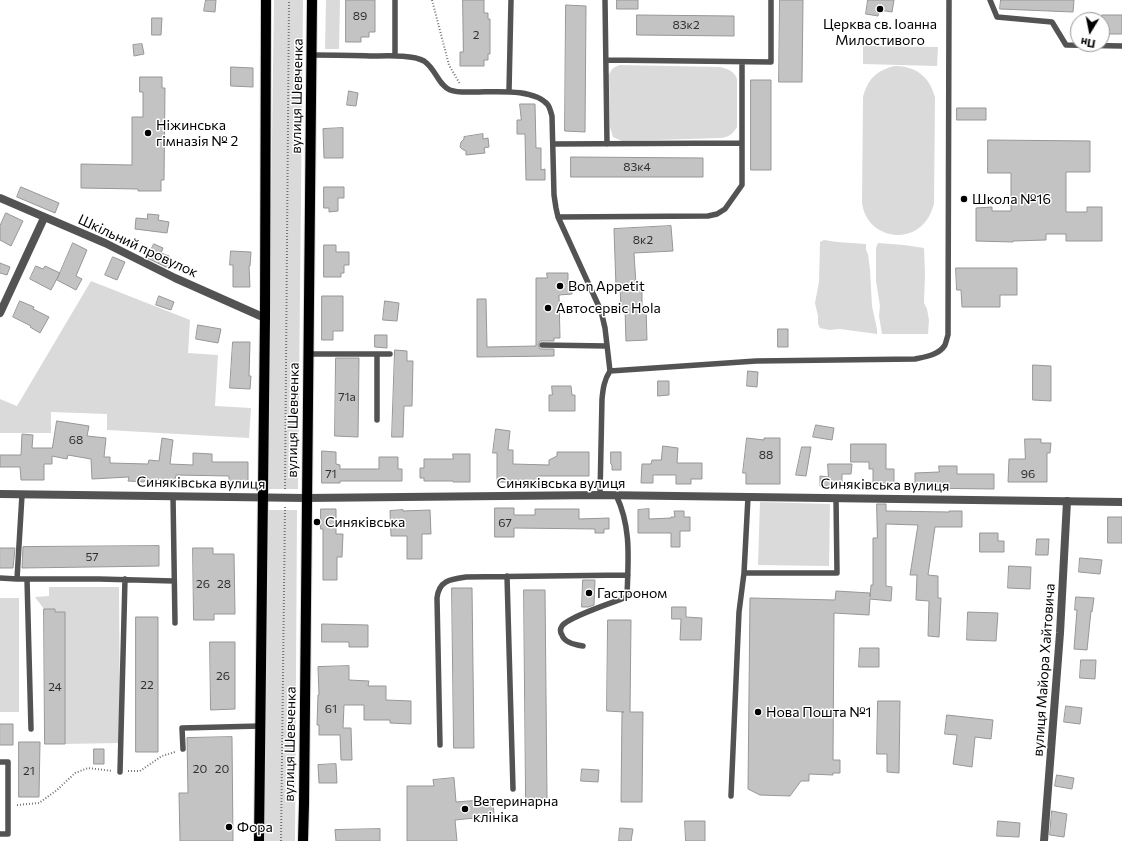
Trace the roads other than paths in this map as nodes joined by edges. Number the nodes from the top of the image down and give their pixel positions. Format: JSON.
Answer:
{"nodes":[{"id":1,"x":266,"y":0,"type":"edge"},
{"id":2,"x":312,"y":0,"type":"edge"},
{"id":3,"x":396,"y":0,"type":"edge"},
{"id":4,"x":511,"y":0,"type":"edge"},
{"id":5,"x":605,"y":0,"type":"edge"},
{"id":6,"x":771,"y":0,"type":"edge"},
{"id":7,"x":949,"y":0,"type":"edge"},
{"id":8,"x":990,"y":0,"type":"edge"},
{"id":9,"x":1122,"y":46,"type":"edge"},
{"id":10,"x":312,"y":55,"type":"junction"},
{"id":11,"x":395,"y":56,"type":"junction"},
{"id":12,"x":606,"y":60,"type":"junction"},
{"id":13,"x":742,"y":62,"type":"junction"},
{"id":14,"x":509,"y":91,"type":"junction"},
{"id":15,"x":742,"y":143,"type":"junction"},
{"id":16,"x":553,"y":144,"type":"junction"},
{"id":17,"x":607,"y":144,"type":"junction"},
{"id":18,"x":0,"y":198,"type":"edge"},
{"id":19,"x":558,"y":217,"type":"junction"},
{"id":20,"x":44,"y":218,"type":"junction"},
{"id":21,"x":0,"y":313,"type":"edge"},
{"id":22,"x":265,"y":318,"type":"junction"},
{"id":23,"x":542,"y":345,"type":"dead end"},
{"id":24,"x":607,"y":346,"type":"junction"},
{"id":25,"x":308,"y":354,"type":"junction"},
{"id":26,"x":377,"y":354,"type":"junction"},
{"id":27,"x":390,"y":354,"type":"dead end"},
{"id":28,"x":610,"y":371,"type":"junction"},
{"id":29,"x":376,"y":420,"type":"dead end"},
{"id":30,"x":0,"y":494,"type":"edge"},
{"id":31,"x":22,"y":494,"type":"junction"},
{"id":32,"x":600,"y":495,"type":"junction"},
{"id":33,"x":616,"y":495,"type":"junction"},
{"id":34,"x":173,"y":496,"type":"junction"},
{"id":35,"x":263,"y":497,"type":"junction"},
{"id":36,"x":748,"y":497,"type":"junction"},
{"id":37,"x":306,"y":498,"type":"junction"},
{"id":38,"x":836,"y":498,"type":"junction"},
{"id":39,"x":1067,"y":501,"type":"junction"},
{"id":40,"x":1122,"y":502,"type":"edge"},
{"id":41,"x":744,"y":573,"type":"junction"},
{"id":42,"x":628,"y":575,"type":"junction"},
{"id":43,"x":507,"y":576,"type":"junction"},
{"id":44,"x":0,"y":578,"type":"edge"},
{"id":45,"x":17,"y":579,"type":"junction"},
{"id":46,"x":27,"y":579,"type":"junction"},
{"id":47,"x":125,"y":579,"type":"junction"},
{"id":48,"x":174,"y":580,"type":"junction"},
{"id":49,"x":175,"y":623,"type":"dead end"},
{"id":50,"x":583,"y":646,"type":"dead end"},
{"id":51,"x":260,"y":726,"type":"junction"},
{"id":52,"x":31,"y":729,"type":"dead end"},
{"id":53,"x":440,"y":745,"type":"dead end"},
{"id":54,"x":183,"y":749,"type":"road end"},
{"id":55,"x":0,"y":762,"type":"edge"},
{"id":56,"x":120,"y":772,"type":"road end"},
{"id":57,"x":513,"y":789,"type":"dead end"},
{"id":58,"x":731,"y":796,"type":"dead end"},
{"id":59,"x":0,"y":834,"type":"edge"},
{"id":60,"x":259,"y":841,"type":"edge"},
{"id":61,"x":302,"y":841,"type":"edge"},
{"id":62,"x":1044,"y":841,"type":"edge"}],
"edges":[{"from":1,"to":22,"type":"main road","name":"вулиця Шевченка"},
{"from":2,"to":10,"type":"main road","name":"вулиця Шевченка"},
{"from":3,"to":11,"type":"lane"},
{"from":4,"to":14,"type":"lane"},
{"from":5,"to":12,"type":"lane"},
{"from":6,"to":13,"type":"lane"},
{"from":7,"to":28,"type":"lane"},
{"from":8,"to":9,"type":"lane"},
{"from":10,"to":11,"type":"lane"},
{"from":10,"to":25,"type":"main road","name":"вулиця Шевченка"},
{"from":11,"to":14,"type":"lane"},
{"from":12,"to":13,"type":"lane"},
{"from":12,"to":17,"type":"lane"},
{"from":13,"to":15,"type":"lane"},
{"from":14,"to":16,"type":"lane"},
{"from":15,"to":17,"type":"lane"},
{"from":15,"to":19,"type":"lane"},
{"from":16,"to":17,"type":"lane"},
{"from":16,"to":19,"type":"lane"},
{"from":18,"to":20,"type":"street","name":"Шкільний провулок"},
{"from":19,"to":24,"type":"lane"},
{"from":20,"to":21,"type":"street"},
{"from":20,"to":22,"type":"street","name":"Шкільний провулок"},
{"from":22,"to":35,"type":"main road","name":"вулиця Шевченка"},
{"from":23,"to":24,"type":"lane"},
{"from":24,"to":28,"type":"lane"},
{"from":25,"to":26,"type":"lane"},
{"from":25,"to":37,"type":"main road","name":"вулиця Шевченка"},
{"from":26,"to":27,"type":"lane"},
{"from":26,"to":29,"type":"lane"},
{"from":28,"to":32,"type":"lane"},
{"from":30,"to":31,"type":"street","name":"Синяківська вулиця"},
{"from":31,"to":34,"type":"street","name":"Синяківська вулиця"},
{"from":31,"to":45,"type":"lane"},
{"from":32,"to":33,"type":"street","name":"Синяківська вулиця"},
{"from":32,"to":37,"type":"street","name":"Синяківська вулиця"},
{"from":33,"to":36,"type":"street","name":"Синяківська вулиця"},
{"from":33,"to":42,"type":"lane"},
{"from":34,"to":35,"type":"street","name":"Синяківська вулиця"},
{"from":34,"to":48,"type":"lane"},
{"from":35,"to":37,"type":"street","name":"Синяківська вулиця"},
{"from":35,"to":51,"type":"main road","name":"вулиця Шевченка"},
{"from":36,"to":38,"type":"street","name":"Синяківська вулиця"},
{"from":36,"to":41,"type":"lane"},
{"from":37,"to":61,"type":"main road","name":"вулиця Шевченка"},
{"from":38,"to":39,"type":"street","name":"Синяківська вулиця"},
{"from":38,"to":41,"type":"lane"},
{"from":39,"to":40,"type":"street","name":"Синяківська вулиця"},
{"from":39,"to":62,"type":"street","name":"вулиця Майора Хайтовича"},
{"from":41,"to":58,"type":"lane"},
{"from":42,"to":43,"type":"lane"},
{"from":42,"to":50,"type":"lane"},
{"from":43,"to":53,"type":"lane"},
{"from":43,"to":57,"type":"lane"},
{"from":44,"to":45,"type":"lane"},
{"from":45,"to":46,"type":"lane"},
{"from":46,"to":47,"type":"lane"},
{"from":46,"to":52,"type":"lane"},
{"from":47,"to":48,"type":"lane"},
{"from":47,"to":56,"type":"lane"},
{"from":48,"to":49,"type":"lane"},
{"from":51,"to":54,"type":"lane"},
{"from":51,"to":60,"type":"main road","name":"вулиця Шевченка"},
{"from":55,"to":59,"type":"lane"}]}
